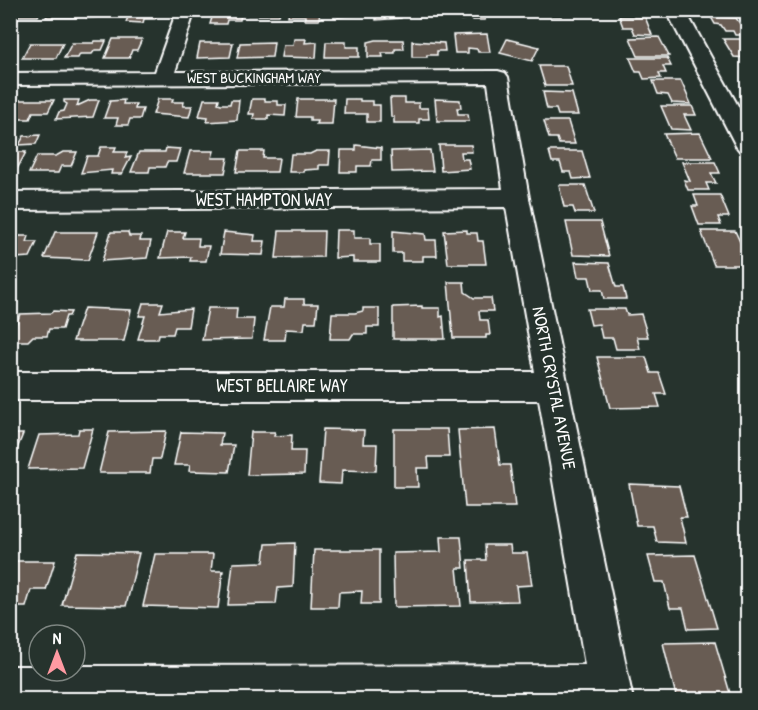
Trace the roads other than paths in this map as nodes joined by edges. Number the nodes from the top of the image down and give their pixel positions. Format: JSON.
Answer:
{"nodes":[{"id":1,"x":186,"y":10,"type":"edge"},
{"id":2,"x":675,"y":10,"type":"edge"},
{"id":3,"x":498,"y":77,"type":"joint"},
{"id":4,"x":163,"y":78,"type":"junction"},
{"id":5,"x":10,"y":79,"type":"edge"},
{"id":6,"x":747,"y":146,"type":"edge"},
{"id":7,"x":517,"y":198,"type":"junction"},
{"id":8,"x":10,"y":201,"type":"edge"},
{"id":9,"x":10,"y":386,"type":"edge"},
{"id":10,"x":554,"y":386,"type":"junction"},
{"id":11,"x":10,"y":687,"type":"edge"},
{"id":12,"x":610,"y":692,"type":"edge"}],
"edges":[{"from":1,"to":4,"type":"street"},
{"from":2,"to":6,"type":"street"},
{"from":3,"to":4,"type":"street","name":"WEST BUCKINGHAM WAY"},
{"from":3,"to":7,"type":"street","name":"NORTH CRYSTAL AVENUE"},
{"from":4,"to":5,"type":"street","name":"WEST BUCKINGHAM WAY"},
{"from":7,"to":8,"type":"street","name":"WEST HAMPTON WAY"},
{"from":7,"to":10,"type":"street","name":"NORTH CRYSTAL AVENUE"},
{"from":9,"to":10,"type":"street","name":"WEST BELLAIRE WAY"},
{"from":10,"to":12,"type":"street","name":"NORTH CRYSTAL AVENUE"},
{"from":11,"to":12,"type":"street"}]}
